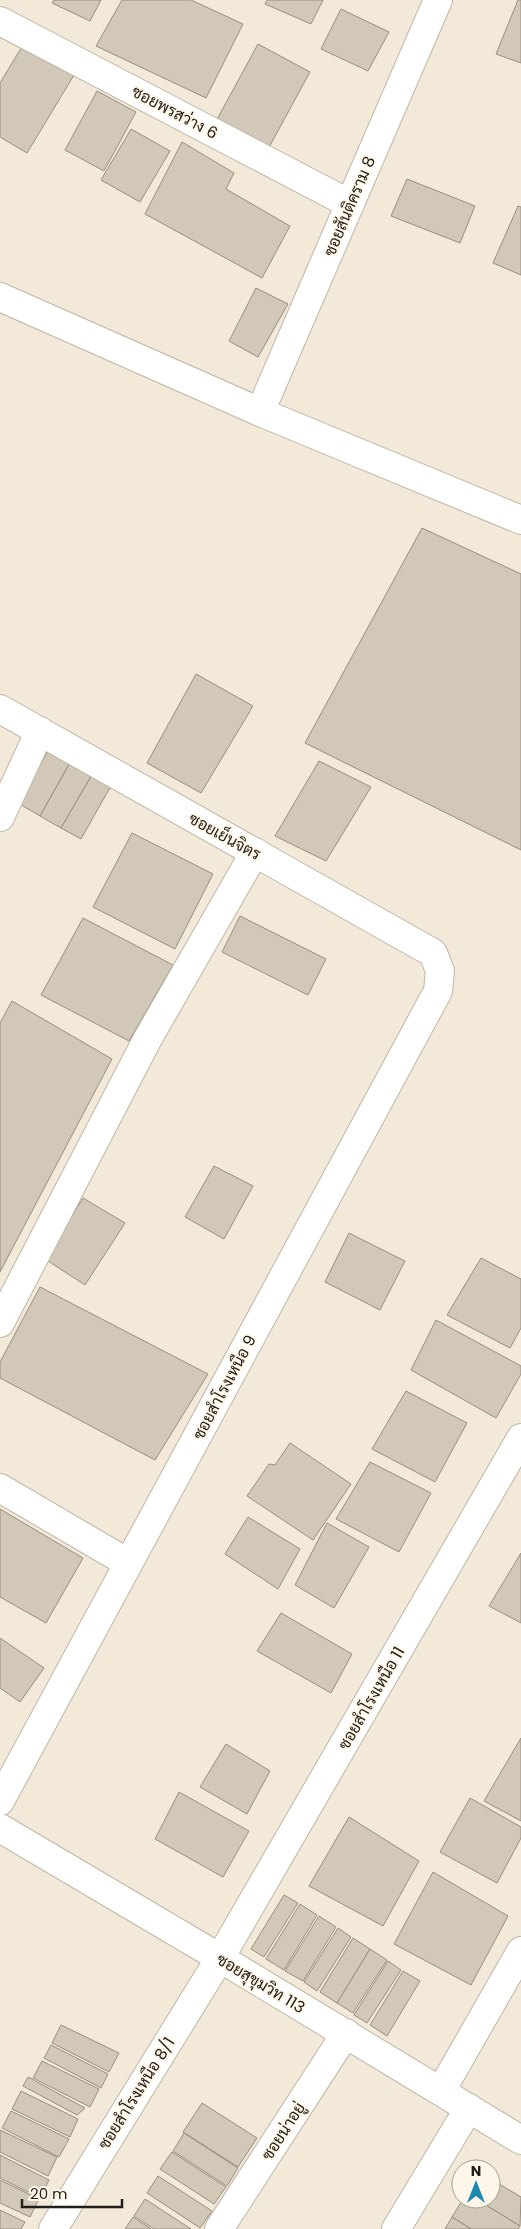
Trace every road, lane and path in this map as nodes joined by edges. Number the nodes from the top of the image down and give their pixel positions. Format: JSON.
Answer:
{"nodes":[{"id":1,"x":438,"y":0,"type":"edge"},
{"id":2,"x":0,"y":21,"type":"edge"},
{"id":3,"x":350,"y":204,"type":"junction"},
{"id":4,"x":0,"y":297,"type":"edge"},
{"id":5,"x":260,"y":412,"type":"junction"},
{"id":6,"x":521,"y":520,"type":"edge"},
{"id":7,"x":0,"y":709,"type":"edge"},
{"id":8,"x":40,"y":731,"type":"junction"},
{"id":9,"x":0,"y":817,"type":"edge"},
{"id":10,"x":254,"y":852,"type":"junction"},
{"id":11,"x":440,"y":971,"type":"joint"},
{"id":12,"x":0,"y":1323,"type":"edge"},
{"id":13,"x":521,"y":1438,"type":"edge"},
{"id":14,"x":0,"y":1488,"type":"edge"},
{"id":15,"x":128,"y":1563,"type":"junction"},
{"id":16,"x":0,"y":1801,"type":"edge"},
{"id":17,"x":0,"y":1828,"type":"edge"},
{"id":18,"x":521,"y":1951,"type":"edge"},
{"id":19,"x":220,"y":1958,"type":"junction"},
{"id":20,"x":346,"y":2033,"type":"junction"},
{"id":21,"x":442,"y":2091,"type":"junction"},
{"id":22,"x":469,"y":2108,"type":"junction"},
{"id":23,"x":521,"y":2140,"type":"edge"},
{"id":24,"x":53,"y":2229,"type":"edge"},
{"id":25,"x":219,"y":2229,"type":"edge"},
{"id":26,"x":396,"y":2229,"type":"edge"}],
"edges":[{"from":1,"to":3,"type":"street","name":"ซอยสันติคราม 8"},
{"from":2,"to":3,"type":"street","name":"ซอยพรสว่าง 6"},
{"from":3,"to":5,"type":"street","name":"ซอยสันติคราม 8"},
{"from":4,"to":5,"type":"street"},
{"from":5,"to":6,"type":"street"},
{"from":7,"to":8,"type":"street","name":"ซอยเย็นจิตร"},
{"from":8,"to":9,"type":"street"},
{"from":8,"to":10,"type":"street","name":"ซอยเย็นจิตร"},
{"from":10,"to":11,"type":"street","name":"ซอยเย็นจิตร"},
{"from":10,"to":12,"type":"street"},
{"from":11,"to":15,"type":"street","name":"ซอยสำโรงเหนือ 9"},
{"from":13,"to":19,"type":"street","name":"ซอยสำโรงเหนือ 11"},
{"from":14,"to":15,"type":"street"},
{"from":15,"to":16,"type":"street","name":"ซอยสำโรงเหนือ 9"},
{"from":17,"to":19,"type":"street","name":"ซอยสุขุมวิท 113"},
{"from":18,"to":21,"type":"street"},
{"from":19,"to":20,"type":"street","name":"ซอยสุขุมวิท 113"},
{"from":19,"to":24,"type":"street","name":"ซอยสำโรงเหนือ 8/1"},
{"from":20,"to":21,"type":"street","name":"ซอยสุขุมวิท 113"},
{"from":20,"to":25,"type":"street","name":"ซอยน่าอยู่"},
{"from":21,"to":22,"type":"street","name":"ซอยสุขุมวิท 113"},
{"from":22,"to":23,"type":"street","name":"ซอยสุขุมวิท 113"},
{"from":22,"to":26,"type":"street"}]}
